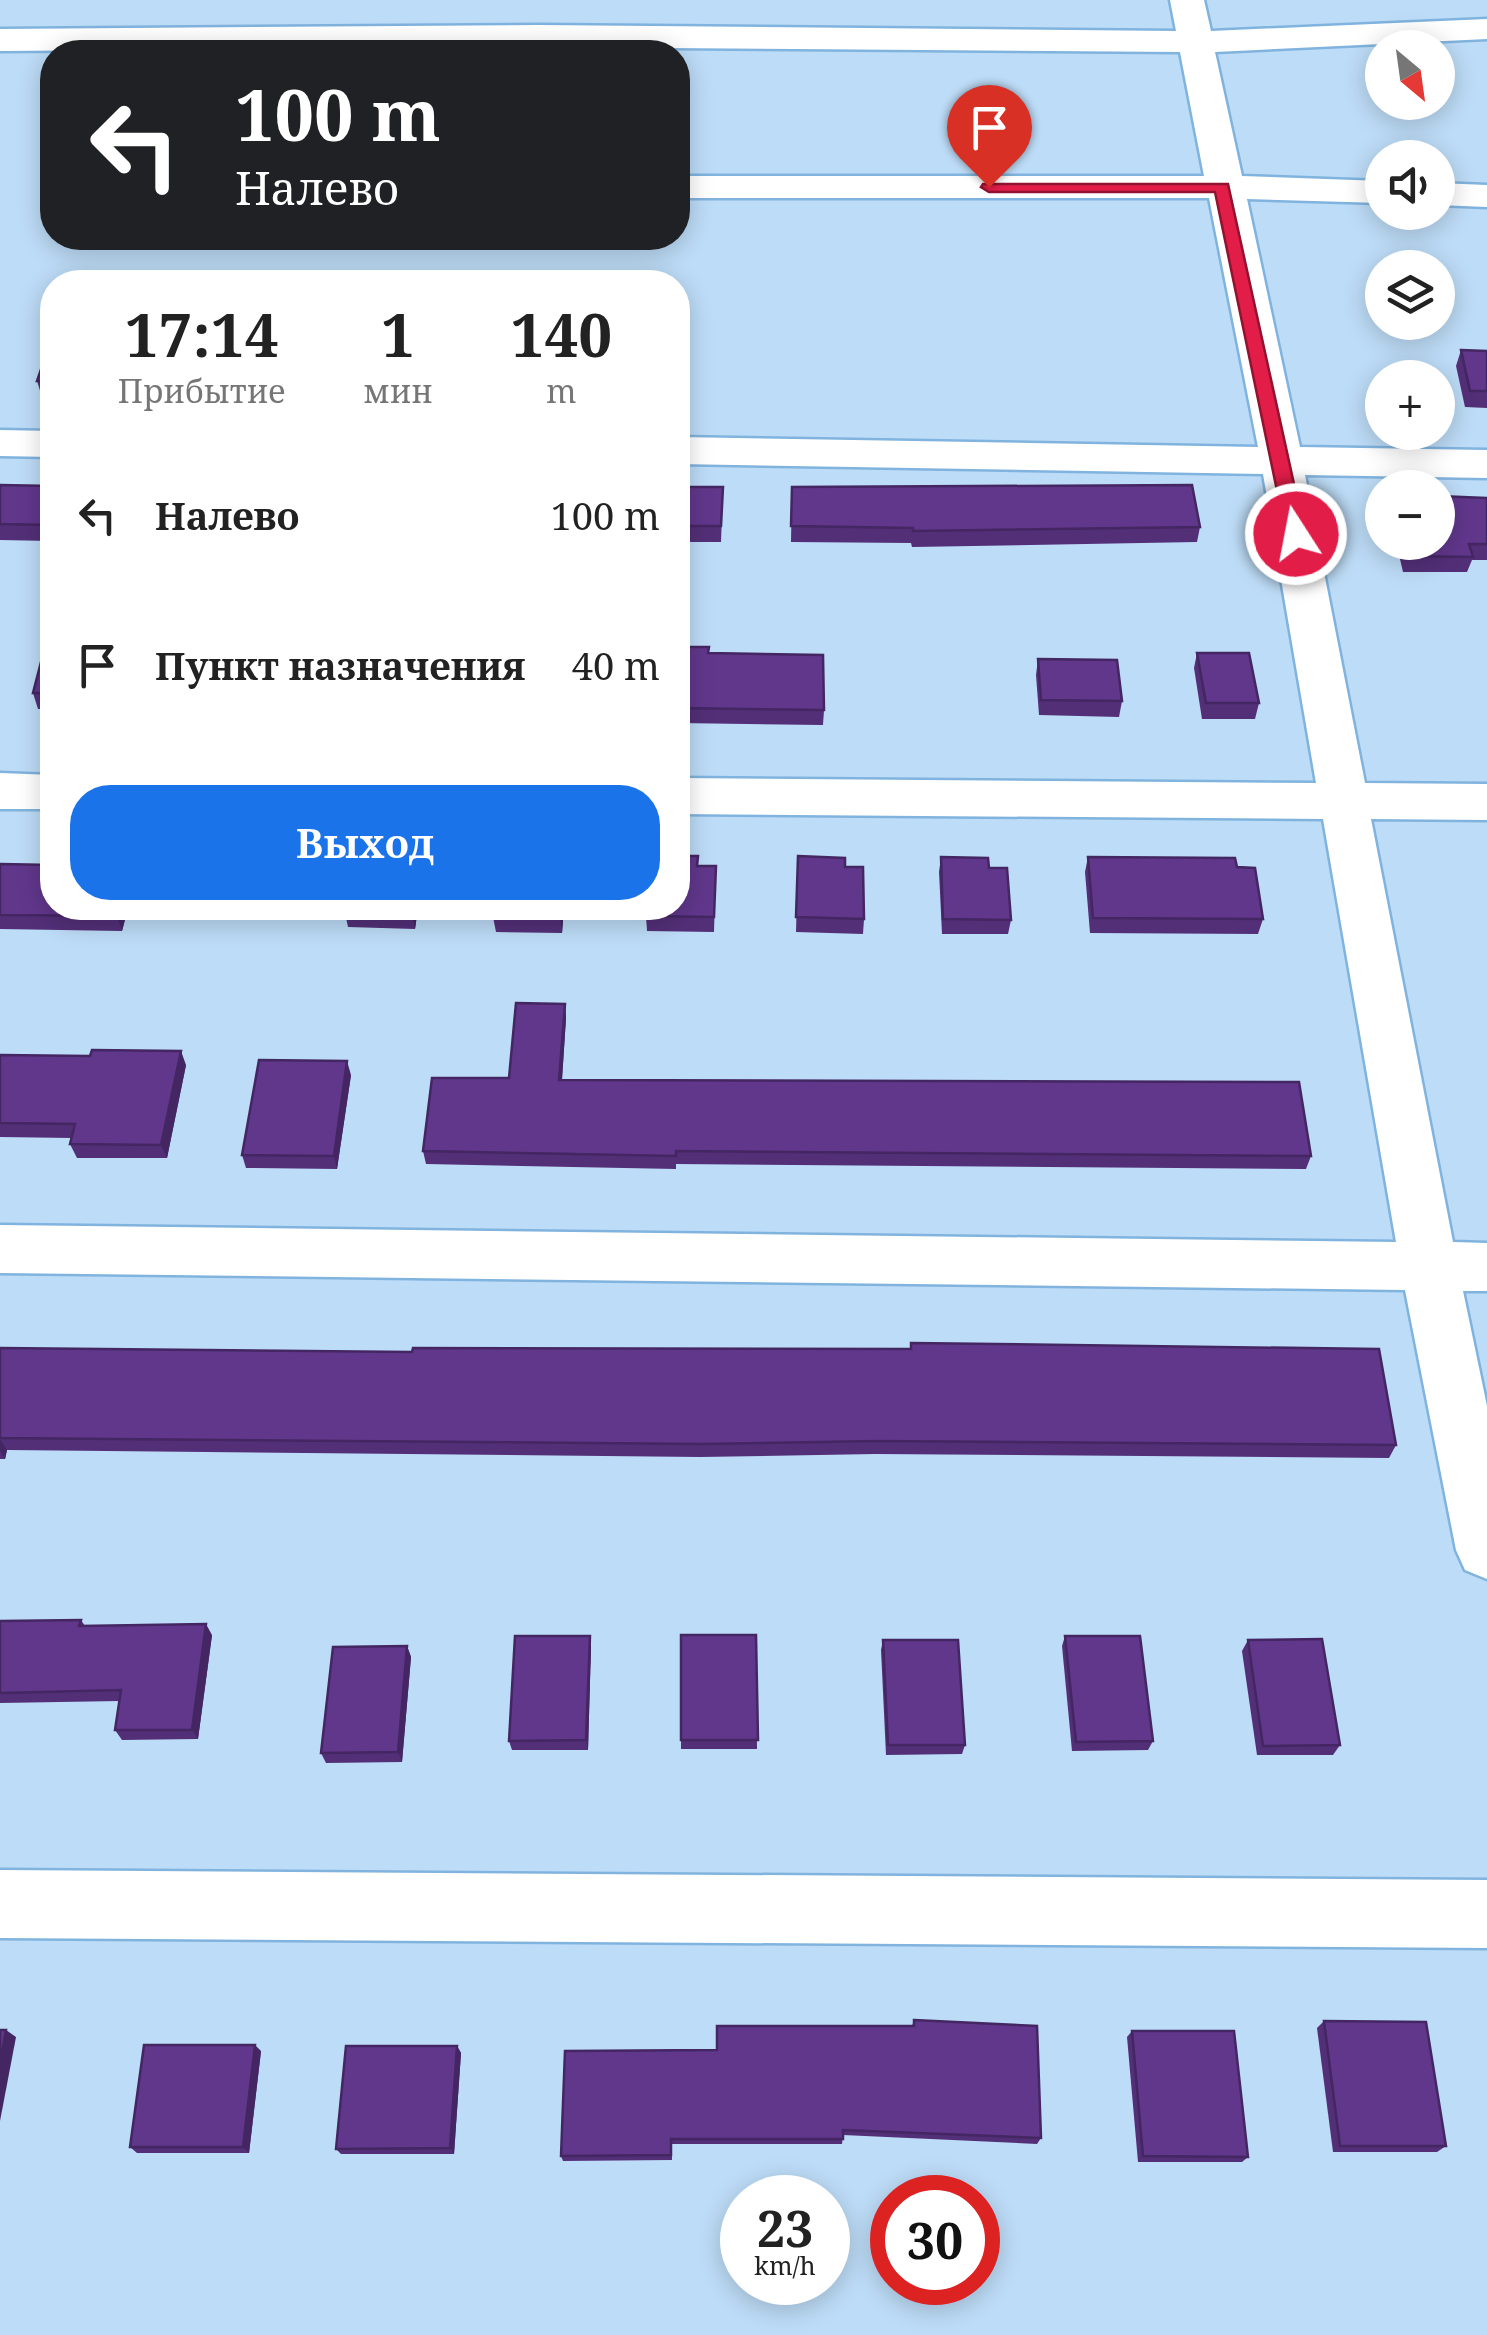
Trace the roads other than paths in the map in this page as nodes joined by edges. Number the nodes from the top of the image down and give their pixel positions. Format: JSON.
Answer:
{"nodes":[{"id":1,"x":1192,"y":21,"type":"edge"},
{"id":2,"x":1487,"y":28,"type":"edge"},
{"id":3,"x":0,"y":40,"type":"edge"},
{"id":4,"x":690,"y":187,"type":"edge"},
{"id":5,"x":1222,"y":188,"type":"junction"},
{"id":6,"x":1365,"y":192,"type":"edge"},
{"id":7,"x":1455,"y":195,"type":"edge"},
{"id":8,"x":1487,"y":196,"type":"edge"},
{"id":9,"x":0,"y":444,"type":"edge"},
{"id":10,"x":40,"y":444,"type":"edge"},
{"id":11,"x":690,"y":451,"type":"edge"},
{"id":12,"x":1281,"y":458,"type":"junction"},
{"id":13,"x":1487,"y":464,"type":"edge"},
{"id":14,"x":0,"y":791,"type":"edge"},
{"id":15,"x":40,"y":792,"type":"edge"},
{"id":16,"x":690,"y":796,"type":"edge"},
{"id":17,"x":1347,"y":800,"type":"junction"},
{"id":18,"x":1487,"y":802,"type":"edge"},
{"id":19,"x":0,"y":1250,"type":"edge"},
{"id":20,"x":1429,"y":1266,"type":"junction"},
{"id":21,"x":1487,"y":1267,"type":"edge"},
{"id":22,"x":1487,"y":1550,"type":"edge"},
{"id":23,"x":0,"y":1904,"type":"edge"},
{"id":24,"x":1487,"y":1914,"type":"edge"}],
"edges":[{"from":1,"to":2,"type":"street"},
{"from":1,"to":3,"type":"street"},
{"from":1,"to":5,"type":"street"},
{"from":4,"to":5,"type":"street"},
{"from":5,"to":6,"type":"street"},
{"from":5,"to":12,"type":"street"},
{"from":7,"to":8,"type":"street"},
{"from":9,"to":10,"type":"street"},
{"from":11,"to":12,"type":"street"},
{"from":12,"to":13,"type":"street"},
{"from":12,"to":17,"type":"street"},
{"from":14,"to":15,"type":"street"},
{"from":16,"to":17,"type":"street"},
{"from":17,"to":18,"type":"street"},
{"from":17,"to":20,"type":"street"},
{"from":19,"to":20,"type":"street"},
{"from":20,"to":21,"type":"street"},
{"from":20,"to":22,"type":"street"},
{"from":23,"to":24,"type":"street"}]}
